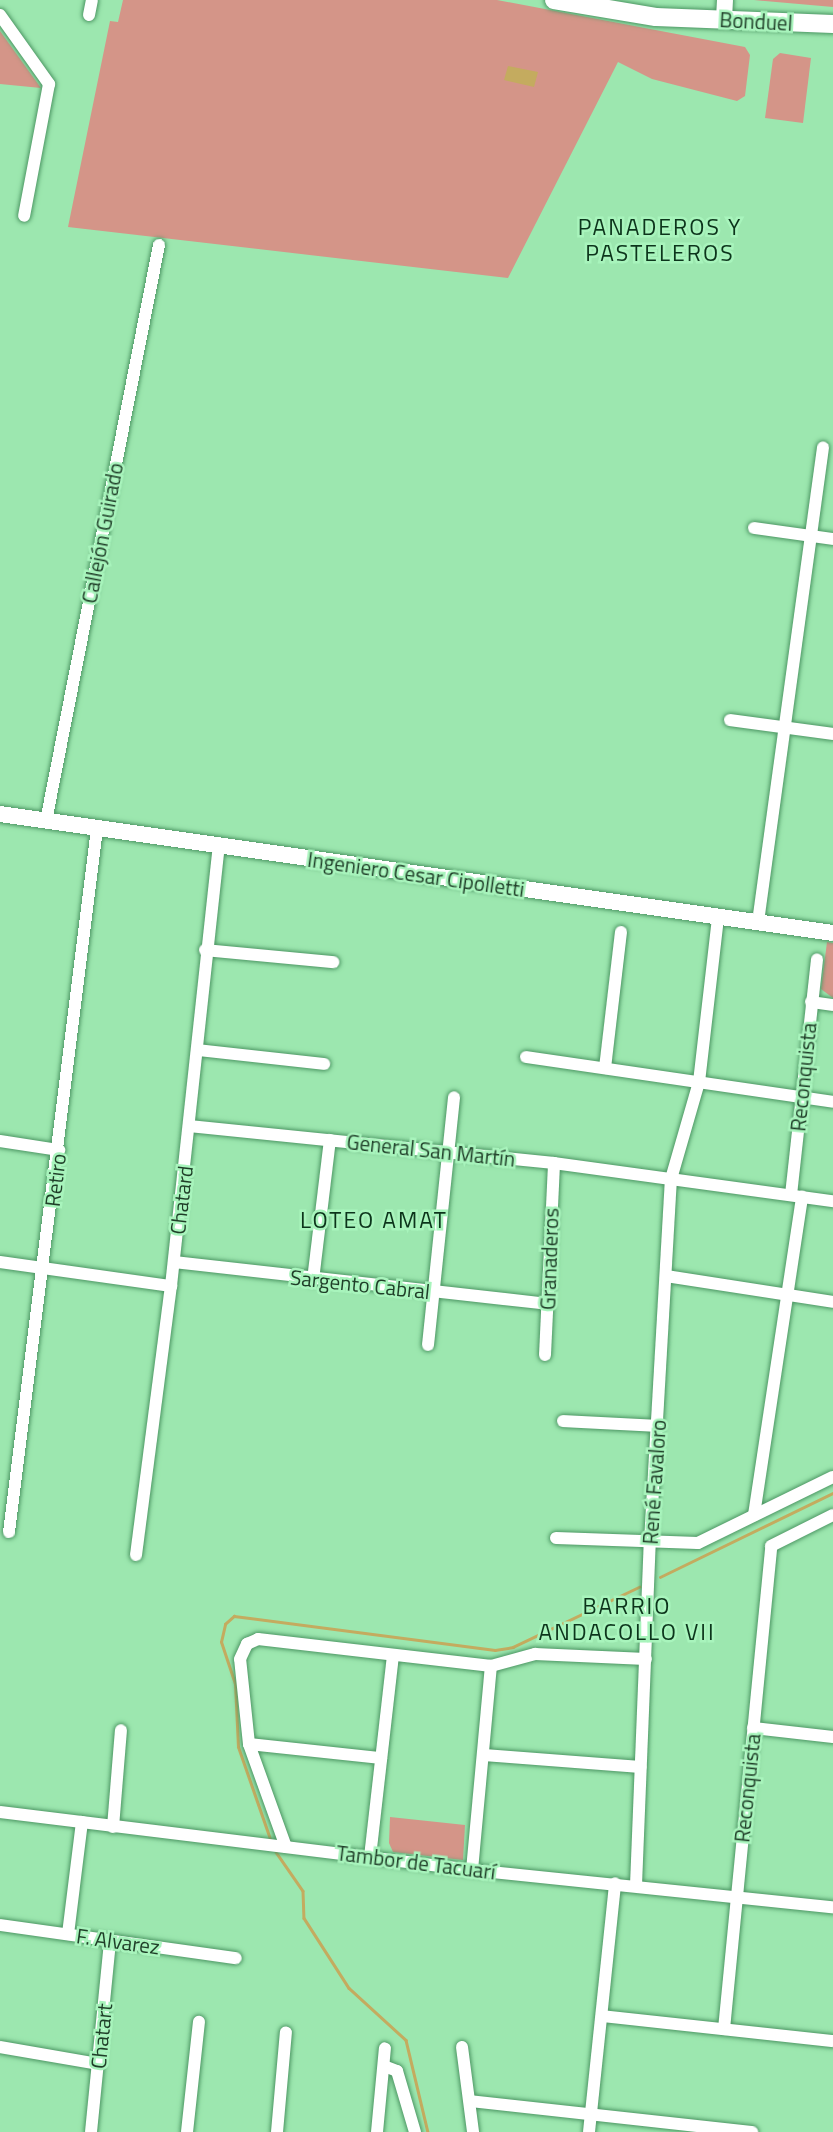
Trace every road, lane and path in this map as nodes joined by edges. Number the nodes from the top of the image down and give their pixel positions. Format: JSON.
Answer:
{"nodes":[{"id":1,"x":92,"y":0,"type":"edge"},
{"id":2,"x":554,"y":0,"type":"edge"},
{"id":3,"x":725,"y":0,"type":"edge"},
{"id":4,"x":0,"y":15,"type":"edge"},
{"id":5,"x":89,"y":15,"type":"dead end"},
{"id":6,"x":724,"y":19,"type":"junction"},
{"id":7,"x":833,"y":24,"type":"edge"},
{"id":8,"x":24,"y":216,"type":"dead end"},
{"id":9,"x":159,"y":245,"type":"dead end"},
{"id":10,"x":823,"y":447,"type":"dead end"},
{"id":11,"x":754,"y":528,"type":"dead end"},
{"id":12,"x":811,"y":536,"type":"junction"},
{"id":13,"x":833,"y":539,"type":"edge"},
{"id":14,"x":730,"y":720,"type":"dead end"},
{"id":15,"x":785,"y":727,"type":"junction"},
{"id":16,"x":833,"y":734,"type":"edge"},
{"id":17,"x":0,"y":814,"type":"edge"},
{"id":18,"x":46,"y":821,"type":"junction"},
{"id":19,"x":97,"y":828,"type":"junction"},
{"id":20,"x":219,"y":846,"type":"junction"},
{"id":21,"x":718,"y":916,"type":"junction"},
{"id":22,"x":758,"y":922,"type":"junction"},
{"id":23,"x":621,"y":932,"type":"dead end"},
{"id":24,"x":833,"y":933,"type":"edge"},
{"id":25,"x":205,"y":950,"type":"junction"},
{"id":26,"x":817,"y":959,"type":"dead end"},
{"id":27,"x":332,"y":962,"type":"dead end"},
{"id":28,"x":811,"y":1002,"type":"junction"},
{"id":29,"x":833,"y":1005,"type":"edge"},
{"id":30,"x":198,"y":1050,"type":"junction"},
{"id":31,"x":526,"y":1057,"type":"dead end"},
{"id":32,"x":324,"y":1064,"type":"dead end"},
{"id":33,"x":605,"y":1069,"type":"junction"},
{"id":34,"x":699,"y":1082,"type":"junction"},
{"id":35,"x":454,"y":1097,"type":"dead end"},
{"id":36,"x":800,"y":1097,"type":"junction"},
{"id":37,"x":833,"y":1101,"type":"edge"},
{"id":38,"x":190,"y":1126,"type":"junction"},
{"id":39,"x":330,"y":1140,"type":"junction"},
{"id":40,"x":0,"y":1141,"type":"edge"},
{"id":41,"x":59,"y":1150,"type":"junction"},
{"id":42,"x":449,"y":1151,"type":"junction"},
{"id":43,"x":554,"y":1163,"type":"junction"},
{"id":44,"x":671,"y":1179,"type":"junction"},
{"id":45,"x":796,"y":1196,"type":"junction"},
{"id":46,"x":833,"y":1201,"type":"edge"},
{"id":47,"x":0,"y":1262,"type":"edge"},
{"id":48,"x":174,"y":1262,"type":"junction"},
{"id":49,"x":43,"y":1268,"type":"junction"},
{"id":50,"x":666,"y":1276,"type":"junction"},
{"id":51,"x":313,"y":1280,"type":"junction"},
{"id":52,"x":171,"y":1286,"type":"junction"},
{"id":53,"x":434,"y":1292,"type":"junction"},
{"id":54,"x":787,"y":1294,"type":"junction"},
{"id":55,"x":833,"y":1302,"type":"edge"},
{"id":56,"x":548,"y":1304,"type":"junction"},
{"id":57,"x":428,"y":1345,"type":"dead end"},
{"id":58,"x":545,"y":1355,"type":"dead end"},
{"id":59,"x":563,"y":1421,"type":"dead end"},
{"id":60,"x":657,"y":1426,"type":"junction"},
{"id":61,"x":833,"y":1477,"type":"edge"},
{"id":62,"x":754,"y":1515,"type":"junction"},
{"id":63,"x":833,"y":1515,"type":"edge"},
{"id":64,"x":9,"y":1532,"type":"dead end"},
{"id":65,"x":556,"y":1538,"type":"dead end"},
{"id":66,"x":650,"y":1542,"type":"junction"},
{"id":67,"x":136,"y":1555,"type":"dead end"},
{"id":68,"x":393,"y":1656,"type":"junction"},
{"id":69,"x":646,"y":1660,"type":"junction"},
{"id":70,"x":491,"y":1666,"type":"junction"},
{"id":71,"x":753,"y":1728,"type":"junction"},
{"id":72,"x":121,"y":1730,"type":"dead end"},
{"id":73,"x":833,"y":1737,"type":"edge"},
{"id":74,"x":248,"y":1744,"type":"junction"},
{"id":75,"x":484,"y":1755,"type":"junction"},
{"id":76,"x":381,"y":1758,"type":"junction"},
{"id":77,"x":641,"y":1767,"type":"junction"},
{"id":78,"x":0,"y":1812,"type":"edge"},
{"id":79,"x":82,"y":1822,"type":"junction"},
{"id":80,"x":113,"y":1827,"type":"junction"},
{"id":81,"x":282,"y":1846,"type":"junction"},
{"id":82,"x":370,"y":1857,"type":"junction"},
{"id":83,"x":472,"y":1871,"type":"junction"},
{"id":84,"x":615,"y":1883,"type":"junction"},
{"id":85,"x":636,"y":1885,"type":"junction"},
{"id":86,"x":737,"y":1896,"type":"junction"},
{"id":87,"x":833,"y":1907,"type":"edge"},
{"id":88,"x":0,"y":1925,"type":"edge"},
{"id":89,"x":68,"y":1934,"type":"junction"},
{"id":90,"x":110,"y":1940,"type":"junction"},
{"id":91,"x":236,"y":1958,"type":"dead end"},
{"id":92,"x":602,"y":2016,"type":"junction"},
{"id":93,"x":199,"y":2022,"type":"dead end"},
{"id":94,"x":724,"y":2029,"type":"junction"},
{"id":95,"x":286,"y":2032,"type":"dead end"},
{"id":96,"x":833,"y":2041,"type":"edge"},
{"id":97,"x":0,"y":2047,"type":"edge"},
{"id":98,"x":462,"y":2047,"type":"dead end"},
{"id":99,"x":385,"y":2048,"type":"dead end"},
{"id":100,"x":98,"y":2064,"type":"junction"},
{"id":101,"x":384,"y":2066,"type":"junction"},
{"id":102,"x":470,"y":2101,"type":"junction"},
{"id":103,"x":590,"y":2116,"type":"junction"},
{"id":104,"x":92,"y":2132,"type":"edge"},
{"id":105,"x":187,"y":2132,"type":"edge"},
{"id":106,"x":277,"y":2132,"type":"edge"},
{"id":107,"x":377,"y":2132,"type":"edge"},
{"id":108,"x":415,"y":2132,"type":"edge"},
{"id":109,"x":474,"y":2132,"type":"edge"},
{"id":110,"x":589,"y":2132,"type":"edge"},
{"id":111,"x":752,"y":2132,"type":"edge"}],
"edges":[{"from":1,"to":5,"type":"street"},
{"from":2,"to":6,"type":"main road","name":"Bonduel"},
{"from":3,"to":6,"type":"street"},
{"from":4,"to":8,"type":"street"},
{"from":6,"to":7,"type":"main road","name":"Bonduel"},
{"from":9,"to":18,"type":"street","name":"Callejón Guirado"},
{"from":10,"to":12,"type":"street"},
{"from":11,"to":12,"type":"street"},
{"from":12,"to":13,"type":"street"},
{"from":12,"to":15,"type":"street"},
{"from":14,"to":15,"type":"street"},
{"from":15,"to":16,"type":"street"},
{"from":15,"to":22,"type":"street"},
{"from":17,"to":18,"type":"street","name":"Ingeniero Cesar Cipolletti"},
{"from":18,"to":19,"type":"street","name":"Ingeniero Cesar Cipolletti"},
{"from":19,"to":20,"type":"street","name":"Ingeniero Cesar Cipolletti"},
{"from":19,"to":41,"type":"street","name":"Retiro"},
{"from":20,"to":21,"type":"street","name":"Ingeniero Cesar Cipolletti"},
{"from":20,"to":25,"type":"street","name":"Chatard"},
{"from":21,"to":22,"type":"street","name":"Ingeniero Cesar Cipolletti"},
{"from":21,"to":34,"type":"street","name":"René Favaloro"},
{"from":22,"to":24,"type":"street","name":"Ingeniero Cesar Cipolletti"},
{"from":23,"to":33,"type":"street"},
{"from":25,"to":27,"type":"street"},
{"from":25,"to":30,"type":"street","name":"Chatard"},
{"from":26,"to":28,"type":"street","name":"Reconquista"},
{"from":28,"to":29,"type":"street"},
{"from":28,"to":36,"type":"street","name":"Reconquista"},
{"from":30,"to":32,"type":"street"},
{"from":30,"to":38,"type":"street","name":"Chatard"},
{"from":31,"to":33,"type":"street"},
{"from":33,"to":34,"type":"street"},
{"from":34,"to":36,"type":"street"},
{"from":34,"to":44,"type":"street","name":"René Favaloro"},
{"from":35,"to":42,"type":"street"},
{"from":36,"to":37,"type":"street"},
{"from":36,"to":45,"type":"street","name":"Reconquista"},
{"from":38,"to":39,"type":"street","name":"General San Martín"},
{"from":38,"to":48,"type":"street","name":"Chatard"},
{"from":39,"to":42,"type":"street","name":"General San Martín"},
{"from":39,"to":51,"type":"street"},
{"from":40,"to":41,"type":"street"},
{"from":41,"to":49,"type":"street","name":"Retiro"},
{"from":42,"to":43,"type":"street","name":"General San Martín"},
{"from":42,"to":53,"type":"street"},
{"from":43,"to":44,"type":"street","name":"General San Martín"},
{"from":43,"to":56,"type":"street","name":"Granaderos"},
{"from":44,"to":45,"type":"street","name":"General San Martín"},
{"from":44,"to":50,"type":"street","name":"René Favaloro"},
{"from":45,"to":46,"type":"street","name":"General San Martín"},
{"from":45,"to":54,"type":"street","name":"Reconquista"},
{"from":47,"to":49,"type":"street"},
{"from":48,"to":51,"type":"street","name":"Sargento Cabral"},
{"from":48,"to":52,"type":"street","name":"Chatard"},
{"from":49,"to":52,"type":"street"},
{"from":49,"to":64,"type":"street","name":"Retiro"},
{"from":50,"to":54,"type":"street"},
{"from":50,"to":60,"type":"street","name":"René Favaloro"},
{"from":51,"to":53,"type":"street","name":"Sargento Cabral"},
{"from":52,"to":67,"type":"street","name":"Chatard"},
{"from":53,"to":56,"type":"street","name":"Sargento Cabral"},
{"from":53,"to":57,"type":"street"},
{"from":54,"to":55,"type":"street"},
{"from":54,"to":62,"type":"street","name":"Reconquista"},
{"from":56,"to":58,"type":"street","name":"Granaderos"},
{"from":59,"to":60,"type":"street"},
{"from":60,"to":66,"type":"street","name":"René Favaloro"},
{"from":61,"to":62,"type":"street"},
{"from":62,"to":66,"type":"street"},
{"from":63,"to":71,"type":"street","name":"Reconquista"},
{"from":65,"to":66,"type":"street"},
{"from":66,"to":69,"type":"street","name":"René Favaloro"},
{"from":68,"to":70,"type":"street"},
{"from":68,"to":74,"type":"street"},
{"from":68,"to":76,"type":"street"},
{"from":69,"to":70,"type":"street"},
{"from":69,"to":77,"type":"street","name":"René Favaloro"},
{"from":70,"to":75,"type":"street"},
{"from":71,"to":73,"type":"street"},
{"from":71,"to":86,"type":"street","name":"Reconquista"},
{"from":72,"to":80,"type":"street"},
{"from":74,"to":76,"type":"street"},
{"from":74,"to":81,"type":"street"},
{"from":75,"to":77,"type":"street"},
{"from":75,"to":83,"type":"street"},
{"from":76,"to":82,"type":"street"},
{"from":77,"to":85,"type":"street","name":"René Favaloro"},
{"from":78,"to":79,"type":"street","name":"Tambor de Tacuarí"},
{"from":79,"to":80,"type":"street","name":"Tambor de Tacuarí"},
{"from":79,"to":89,"type":"street"},
{"from":80,"to":81,"type":"street","name":"Tambor de Tacuarí"},
{"from":81,"to":82,"type":"street","name":"Tambor de Tacuarí"},
{"from":82,"to":83,"type":"street","name":"Tambor de Tacuarí"},
{"from":83,"to":84,"type":"street","name":"Tambor de Tacuarí"},
{"from":84,"to":85,"type":"street","name":"Tambor de Tacuarí"},
{"from":84,"to":92,"type":"street"},
{"from":85,"to":86,"type":"street","name":"Tambor de Tacuarí"},
{"from":86,"to":87,"type":"street","name":"Tambor de Tacuarí"},
{"from":86,"to":94,"type":"street","name":"Reconquista"},
{"from":88,"to":89,"type":"street","name":"F. Alvarez"},
{"from":89,"to":90,"type":"street","name":"F. Alvarez"},
{"from":90,"to":91,"type":"street","name":"F. Alvarez"},
{"from":90,"to":100,"type":"street","name":"Chatart"},
{"from":92,"to":94,"type":"street"},
{"from":92,"to":103,"type":"street"},
{"from":93,"to":105,"type":"street"},
{"from":94,"to":96,"type":"street"},
{"from":95,"to":106,"type":"street"},
{"from":97,"to":100,"type":"street"},
{"from":98,"to":102,"type":"street"},
{"from":99,"to":101,"type":"street"},
{"from":100,"to":104,"type":"street","name":"Chatart"},
{"from":101,"to":107,"type":"street"},
{"from":101,"to":108,"type":"street"},
{"from":102,"to":103,"type":"street"},
{"from":102,"to":109,"type":"street"},
{"from":103,"to":110,"type":"street"},
{"from":103,"to":111,"type":"street"}]}
